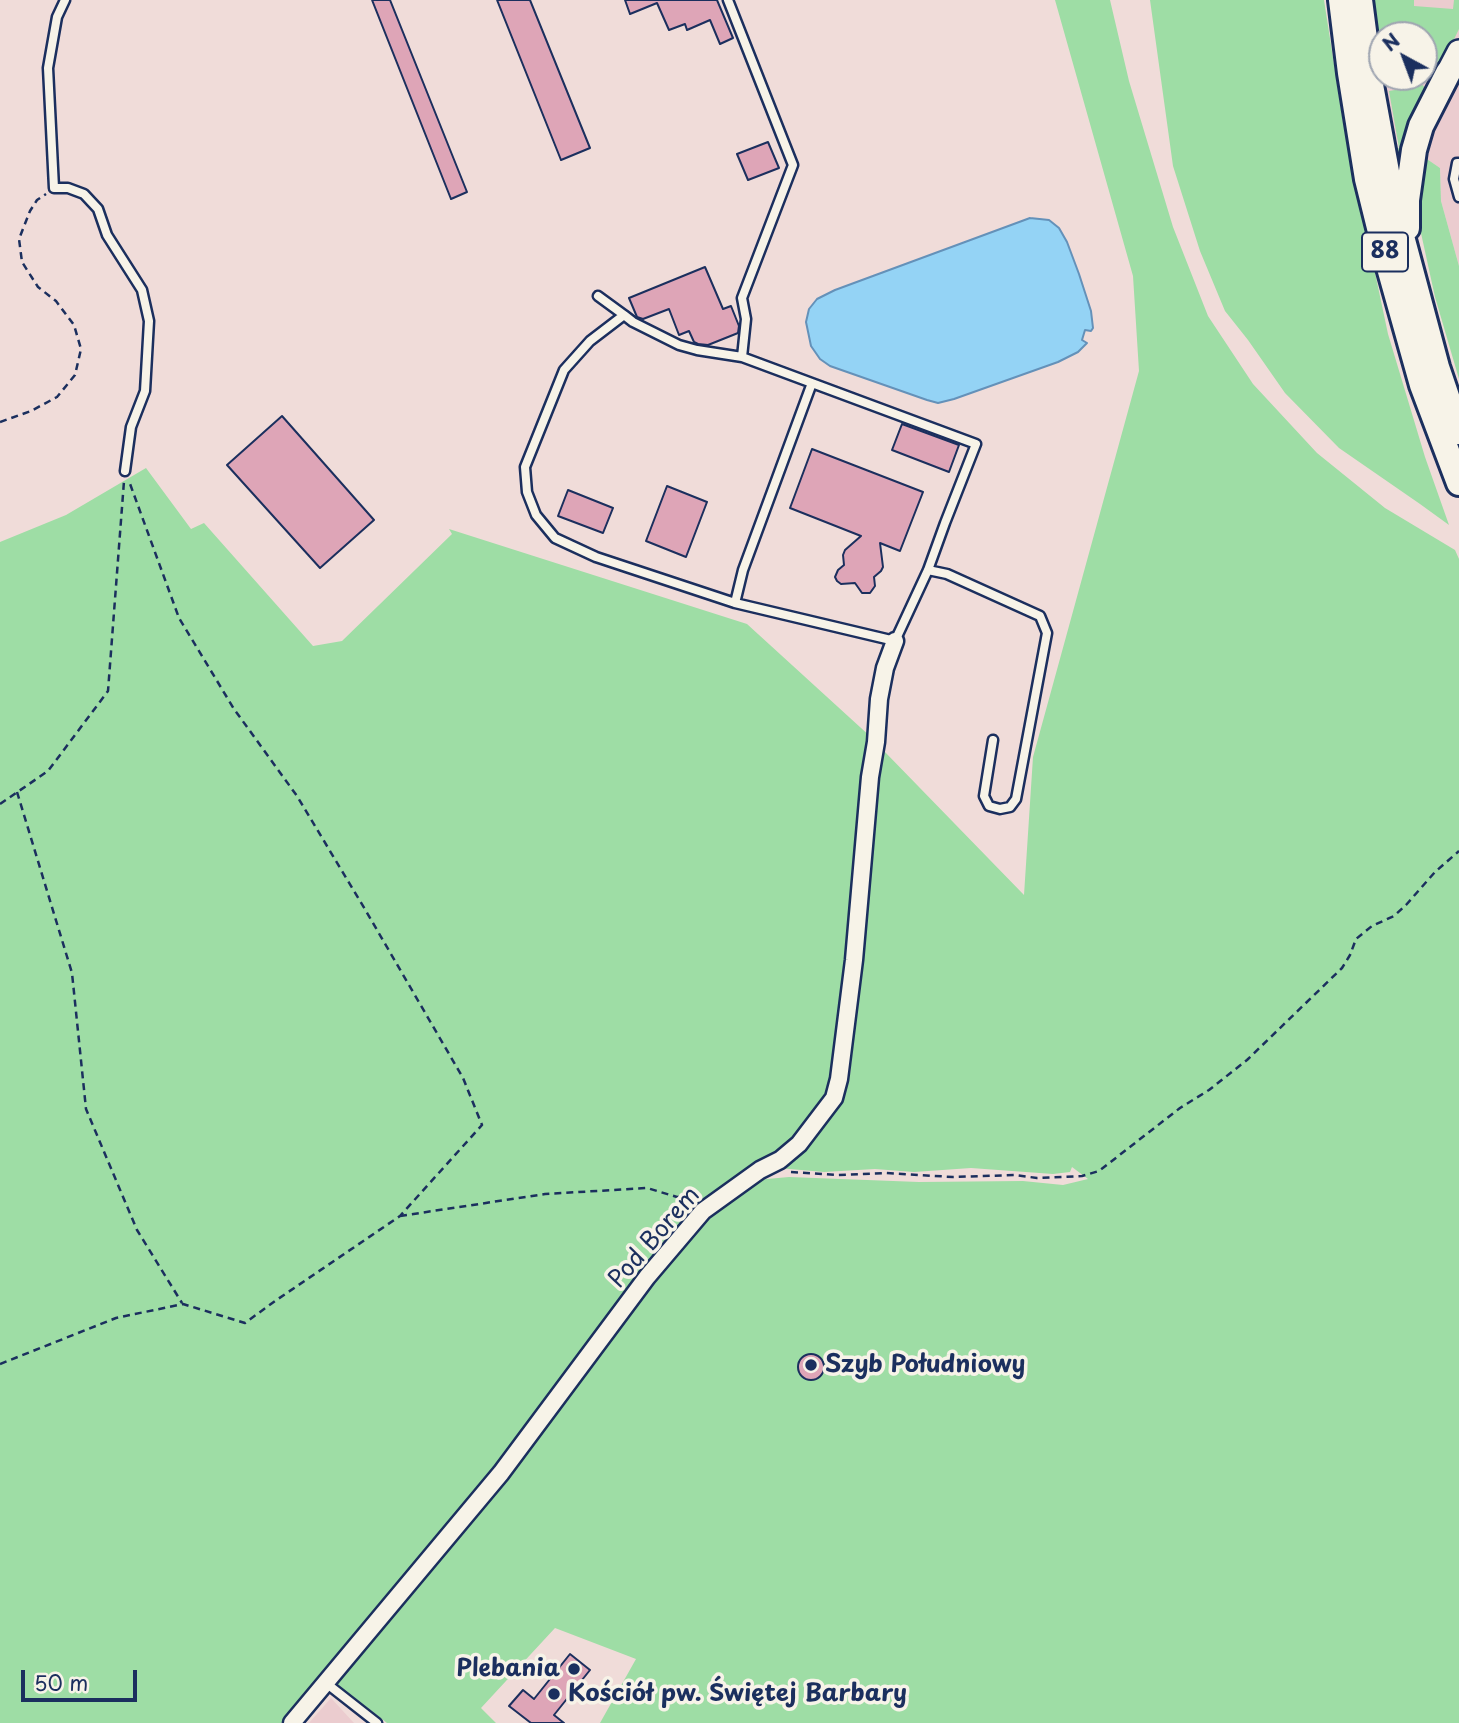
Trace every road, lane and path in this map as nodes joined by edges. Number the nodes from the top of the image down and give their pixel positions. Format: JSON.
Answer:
{"nodes":[{"id":1,"x":65,"y":0,"type":"edge"},
{"id":2,"x":728,"y":0,"type":"edge"},
{"id":3,"x":1341,"y":0,"type":"edge"},
{"id":4,"x":1360,"y":0,"type":"edge"},
{"id":5,"x":1455,"y":66,"type":"edge"},
{"id":6,"x":1458,"y":161,"type":"edge"},
{"id":7,"x":54,"y":188,"type":"junction"},
{"id":8,"x":1459,"y":197,"type":"edge"},
{"id":9,"x":1407,"y":260,"type":"junction"},
{"id":10,"x":598,"y":296,"type":"dead end"},
{"id":11,"x":624,"y":315,"type":"junction"},
{"id":12,"x":742,"y":358,"type":"junction"},
{"id":13,"x":812,"y":383,"type":"junction"},
{"id":14,"x":0,"y":422,"type":"edge"},
{"id":15,"x":1459,"y":432,"type":"edge"},
{"id":16,"x":125,"y":471,"type":"junction"},
{"id":17,"x":1459,"y":483,"type":"edge"},
{"id":18,"x":928,"y":570,"type":"junction"},
{"id":19,"x":735,"y":603,"type":"junction"},
{"id":20,"x":895,"y":641,"type":"junction"},
{"id":21,"x":993,"y":740,"type":"dead end"},
{"id":22,"x":17,"y":792,"type":"junction"},
{"id":23,"x":0,"y":804,"type":"edge"},
{"id":24,"x":1459,"y":851,"type":"edge"},
{"id":25,"x":760,"y":1170,"type":"junction"},
{"id":26,"x":724,"y":1195,"type":"junction"},
{"id":27,"x":400,"y":1216,"type":"junction"},
{"id":28,"x":183,"y":1304,"type":"junction"},
{"id":29,"x":0,"y":1364,"type":"edge"},
{"id":30,"x":326,"y":1683,"type":"junction"},
{"id":31,"x":292,"y":1723,"type":"edge"},
{"id":32,"x":377,"y":1723,"type":"edge"}],
"edges":[{"from":1,"to":7,"type":"lane"},
{"from":2,"to":12,"type":"lane"},
{"from":3,"to":17,"type":"main road","number":"88"},
{"from":4,"to":9,"type":"main road","number":"88"},
{"from":5,"to":9,"type":"main road"},
{"from":6,"to":8,"type":"lane"},
{"from":7,"to":14,"type":"path"},
{"from":7,"to":16,"type":"lane"},
{"from":9,"to":15,"type":"main road","number":"88"},
{"from":10,"to":11,"type":"lane"},
{"from":11,"to":12,"type":"lane"},
{"from":11,"to":19,"type":"lane"},
{"from":12,"to":13,"type":"lane"},
{"from":13,"to":18,"type":"lane"},
{"from":13,"to":19,"type":"lane"},
{"from":16,"to":22,"type":"path"},
{"from":16,"to":27,"type":"path"},
{"from":18,"to":20,"type":"lane"},
{"from":18,"to":21,"type":"lane"},
{"from":19,"to":20,"type":"lane"},
{"from":20,"to":25,"type":"street","name":"Pod Borem"},
{"from":22,"to":23,"type":"path"},
{"from":22,"to":28,"type":"path"},
{"from":24,"to":25,"type":"path"},
{"from":25,"to":26,"type":"street","name":"Pod Borem"},
{"from":26,"to":27,"type":"path"},
{"from":26,"to":30,"type":"street","name":"Pod Borem"},
{"from":27,"to":28,"type":"path"},
{"from":28,"to":29,"type":"path"},
{"from":30,"to":31,"type":"street","name":"Pod Borem"},
{"from":30,"to":32,"type":"lane"}]}
